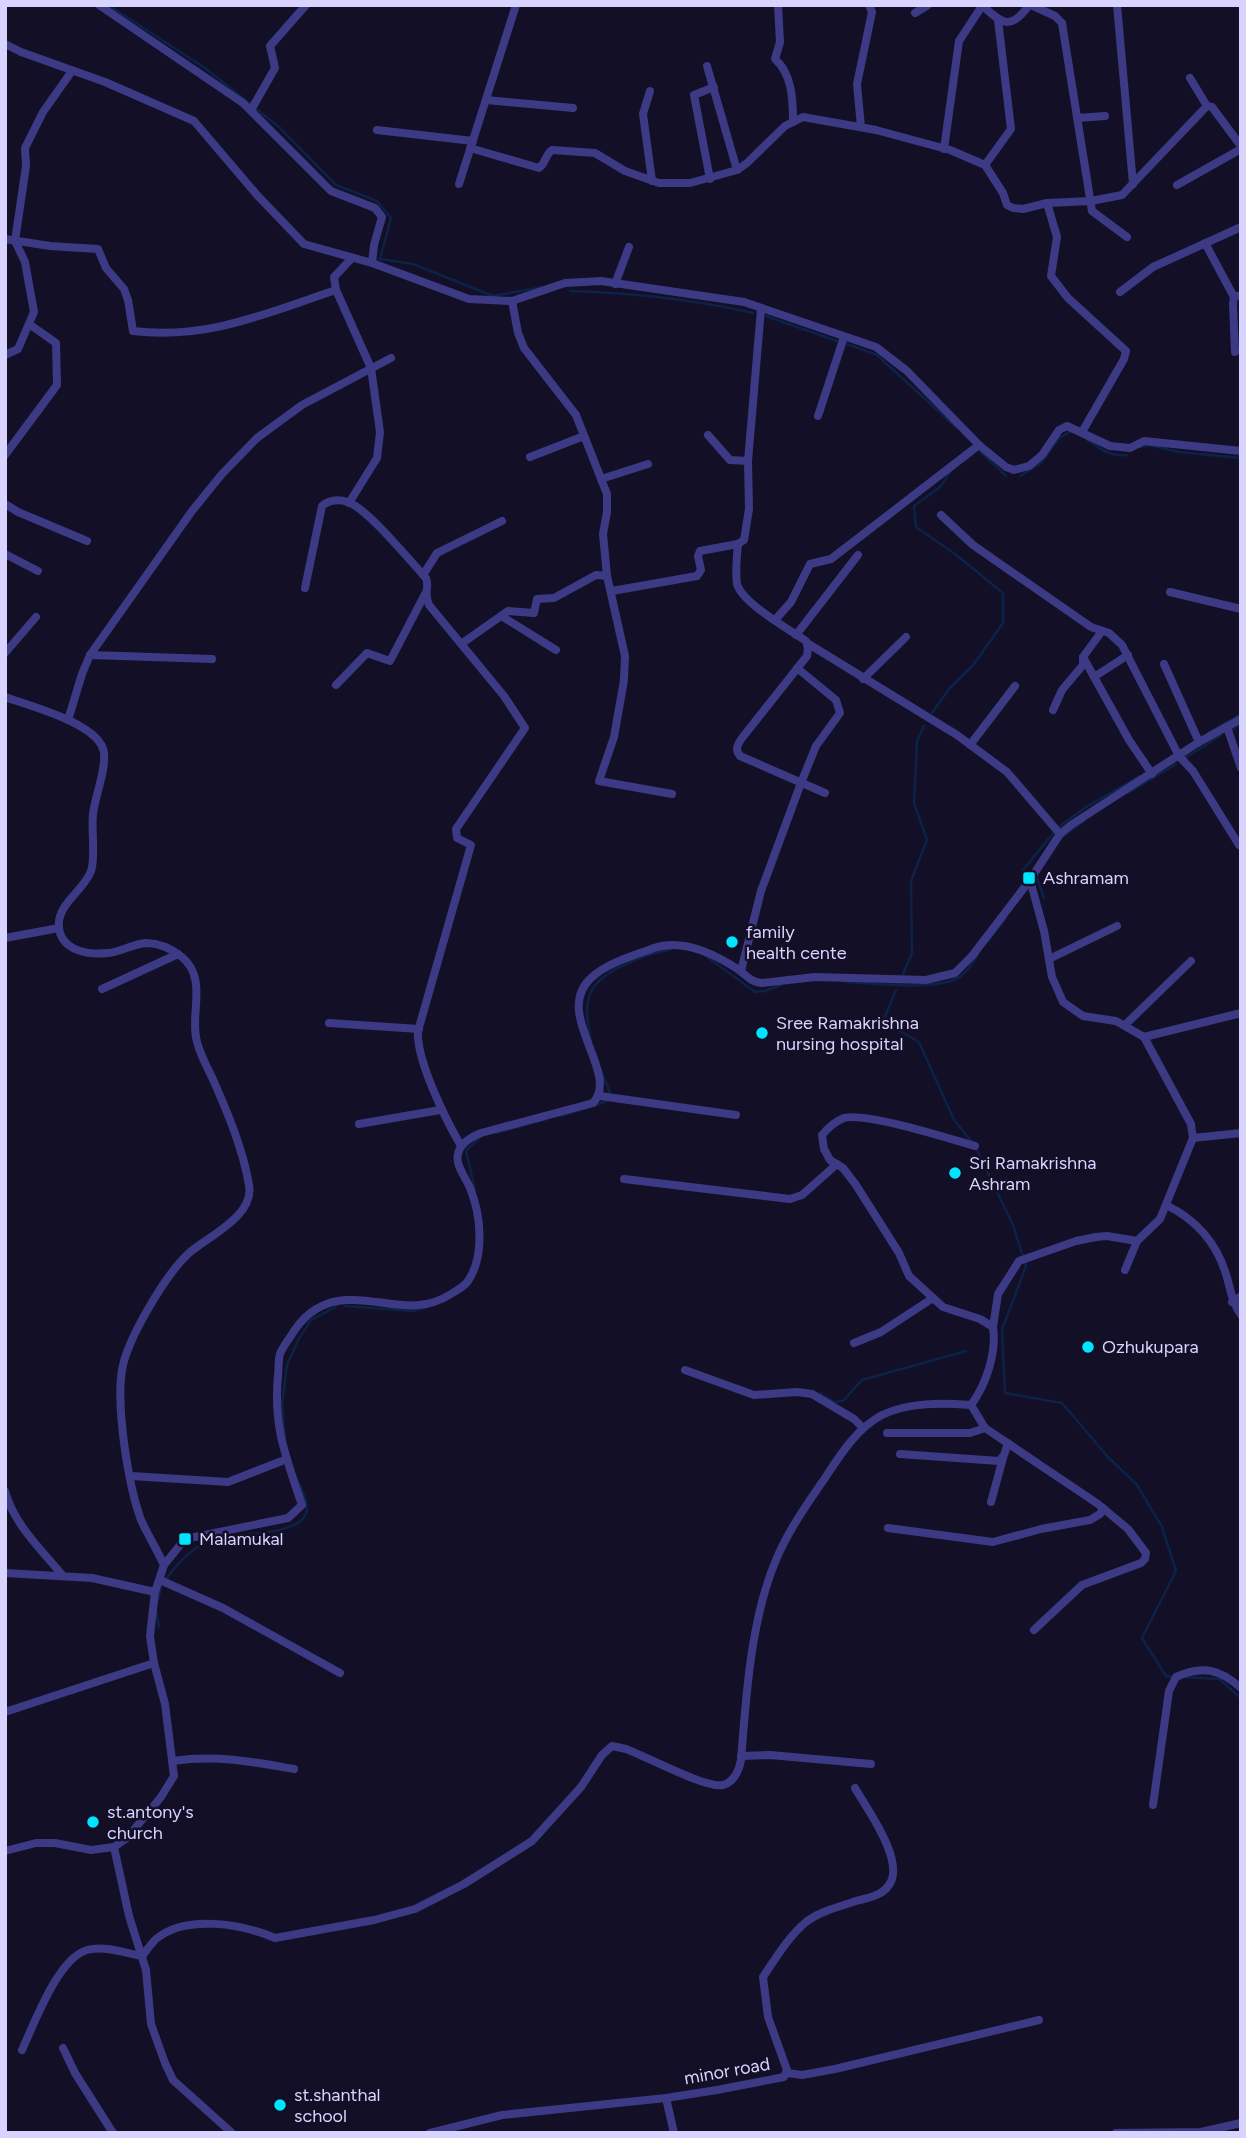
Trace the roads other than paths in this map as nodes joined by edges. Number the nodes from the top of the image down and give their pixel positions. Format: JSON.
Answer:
{"nodes":[{"id":1,"x":99,"y":5,"type":"edge"},
{"id":2,"x":516,"y":5,"type":"edge"},
{"id":3,"x":778,"y":5,"type":"edge"},
{"id":4,"x":869,"y":5,"type":"edge"},
{"id":5,"x":928,"y":5,"type":"edge"},
{"id":6,"x":982,"y":5,"type":"edge"},
{"id":7,"x":1030,"y":5,"type":"edge"},
{"id":8,"x":1116,"y":5,"type":"edge"},
{"id":9,"x":303,"y":6,"type":"edge"},
{"id":10,"x":915,"y":13,"type":"dead end"},
{"id":11,"x":998,"y":20,"type":"junction"},
{"id":12,"x":5,"y":44,"type":"edge"},
{"id":13,"x":707,"y":66,"type":"dead end"},
{"id":14,"x":72,"y":71,"type":"junction"},
{"id":15,"x":1190,"y":78,"type":"dead end"},
{"id":16,"x":714,"y":87,"type":"junction"},
{"id":17,"x":650,"y":91,"type":"dead end"},
{"id":18,"x":486,"y":100,"type":"junction"},
{"id":19,"x":1207,"y":106,"type":"junction"},
{"id":20,"x":573,"y":108,"type":"dead end"},
{"id":21,"x":251,"y":110,"type":"junction"},
{"id":22,"x":1105,"y":116,"type":"dead end"},
{"id":23,"x":1077,"y":118,"type":"junction"},
{"id":24,"x":793,"y":122,"type":"junction"},
{"id":25,"x":861,"y":127,"type":"junction"},
{"id":26,"x":377,"y":130,"type":"dead end"},
{"id":27,"x":472,"y":144,"type":"junction"},
{"id":28,"x":1241,"y":148,"type":"edge"},
{"id":29,"x":944,"y":149,"type":"junction"},
{"id":30,"x":985,"y":165,"type":"junction"},
{"id":31,"x":737,"y":170,"type":"junction"},
{"id":32,"x":710,"y":179,"type":"junction"},
{"id":33,"x":652,"y":181,"type":"junction"},
{"id":34,"x":459,"y":184,"type":"dead end"},
{"id":35,"x":1133,"y":184,"type":"junction"},
{"id":36,"x":1177,"y":184,"type":"dead end"},
{"id":37,"x":1091,"y":201,"type":"junction"},
{"id":38,"x":1047,"y":203,"type":"junction"},
{"id":39,"x":1241,"y":227,"type":"edge"},
{"id":40,"x":1127,"y":236,"type":"dead end"},
{"id":41,"x":5,"y":239,"type":"edge"},
{"id":42,"x":15,"y":242,"type":"junction"},
{"id":43,"x":1205,"y":243,"type":"junction"},
{"id":44,"x":629,"y":247,"type":"dead end"},
{"id":45,"x":352,"y":258,"type":"junction"},
{"id":46,"x":372,"y":263,"type":"junction"},
{"id":47,"x":615,"y":284,"type":"junction"},
{"id":48,"x":336,"y":290,"type":"junction"},
{"id":49,"x":1120,"y":292,"type":"dead end"},
{"id":50,"x":1237,"y":296,"type":"edge"},
{"id":51,"x":512,"y":301,"type":"junction"},
{"id":52,"x":761,"y":309,"type":"junction"},
{"id":53,"x":29,"y":324,"type":"junction"},
{"id":54,"x":844,"y":337,"type":"junction"},
{"id":55,"x":1235,"y":352,"type":"dead end"},
{"id":56,"x":5,"y":355,"type":"edge"},
{"id":57,"x":391,"y":358,"type":"dead end"},
{"id":58,"x":371,"y":368,"type":"junction"},
{"id":59,"x":818,"y":416,"type":"dead end"},
{"id":60,"x":1082,"y":432,"type":"junction"},
{"id":61,"x":708,"y":435,"type":"dead end"},
{"id":62,"x":584,"y":436,"type":"junction"},
{"id":63,"x":976,"y":447,"type":"junction"},
{"id":64,"x":1241,"y":451,"type":"edge"},
{"id":65,"x":5,"y":455,"type":"edge"},
{"id":66,"x":530,"y":457,"type":"dead end"},
{"id":67,"x":748,"y":461,"type":"junction"},
{"id":68,"x":648,"y":464,"type":"dead end"},
{"id":69,"x":601,"y":479,"type":"junction"},
{"id":70,"x":349,"y":503,"type":"junction"},
{"id":71,"x":5,"y":504,"type":"edge"},
{"id":72,"x":941,"y":515,"type":"dead end"},
{"id":73,"x":502,"y":521,"type":"dead end"},
{"id":74,"x":87,"y":541,"type":"dead end"},
{"id":75,"x":738,"y":544,"type":"junction"},
{"id":76,"x":5,"y":554,"type":"edge"},
{"id":77,"x":858,"y":555,"type":"dead end"},
{"id":78,"x":38,"y":571,"type":"dead end"},
{"id":79,"x":423,"y":575,"type":"junction"},
{"id":80,"x":607,"y":576,"type":"junction"},
{"id":81,"x":305,"y":588,"type":"dead end"},
{"id":82,"x":612,"y":591,"type":"junction"},
{"id":83,"x":1170,"y":592,"type":"dead end"},
{"id":84,"x":425,"y":593,"type":"junction"},
{"id":85,"x":1241,"y":609,"type":"edge"},
{"id":86,"x":36,"y":617,"type":"dead end"},
{"id":87,"x":503,"y":617,"type":"junction"},
{"id":88,"x":775,"y":620,"type":"junction"},
{"id":89,"x":1102,"y":631,"type":"junction"},
{"id":90,"x":796,"y":635,"type":"junction"},
{"id":91,"x":906,"y":636,"type":"dead end"},
{"id":92,"x":807,"y":643,"type":"junction"},
{"id":93,"x":461,"y":644,"type":"junction"},
{"id":94,"x":556,"y":650,"type":"dead end"},
{"id":95,"x":5,"y":653,"type":"edge"},
{"id":96,"x":90,"y":655,"type":"junction"},
{"id":97,"x":1128,"y":655,"type":"junction"},
{"id":98,"x":1083,"y":657,"type":"junction"},
{"id":99,"x":212,"y":659,"type":"dead end"},
{"id":100,"x":1164,"y":664,"type":"dead end"},
{"id":101,"x":797,"y":668,"type":"junction"},
{"id":102,"x":1094,"y":677,"type":"junction"},
{"id":103,"x":863,"y":679,"type":"junction"},
{"id":104,"x":336,"y":685,"type":"dead end"},
{"id":105,"x":1015,"y":686,"type":"dead end"},
{"id":106,"x":5,"y":697,"type":"edge"},
{"id":107,"x":1053,"y":709,"type":"dead end"},
{"id":108,"x":1241,"y":719,"type":"edge"},
{"id":109,"x":68,"y":720,"type":"junction"},
{"id":110,"x":1227,"y":727,"type":"junction"},
{"id":111,"x":1199,"y":742,"type":"junction"},
{"id":112,"x":970,"y":745,"type":"junction"},
{"id":113,"x":1179,"y":756,"type":"junction"},
{"id":114,"x":1241,"y":768,"type":"edge"},
{"id":115,"x":1152,"y":774,"type":"junction"},
{"id":116,"x":801,"y":783,"type":"junction"},
{"id":117,"x":825,"y":793,"type":"dead end"},
{"id":118,"x":672,"y":794,"type":"dead end"},
{"id":119,"x":1060,"y":834,"type":"junction"},
{"id":120,"x":1239,"y":845,"type":"dead end"},
{"id":121,"x":1030,"y":880,"type":"junction"},
{"id":122,"x":1117,"y":926,"type":"dead end"},
{"id":123,"x":59,"y":928,"type":"junction"},
{"id":124,"x":5,"y":938,"type":"edge"},
{"id":125,"x":178,"y":954,"type":"junction"},
{"id":126,"x":1049,"y":959,"type":"junction"},
{"id":127,"x":1191,"y":961,"type":"dead end"},
{"id":128,"x":741,"y":971,"type":"junction"},
{"id":129,"x":102,"y":989,"type":"dead end"},
{"id":130,"x":1241,"y":1013,"type":"edge"},
{"id":131,"x":329,"y":1023,"type":"dead end"},
{"id":132,"x":1125,"y":1025,"type":"junction"},
{"id":133,"x":419,"y":1029,"type":"junction"},
{"id":134,"x":1144,"y":1037,"type":"junction"},
{"id":135,"x":600,"y":1096,"type":"junction"},
{"id":136,"x":440,"y":1110,"type":"junction"},
{"id":137,"x":736,"y":1115,"type":"dead end"},
{"id":138,"x":359,"y":1124,"type":"dead end"},
{"id":139,"x":1241,"y":1133,"type":"edge"},
{"id":140,"x":1193,"y":1138,"type":"junction"},
{"id":141,"x":461,"y":1146,"type":"junction"},
{"id":142,"x":975,"y":1146,"type":"dead end"},
{"id":143,"x":837,"y":1164,"type":"junction"},
{"id":144,"x":624,"y":1179,"type":"dead end"},
{"id":145,"x":1166,"y":1205,"type":"junction"},
{"id":146,"x":1137,"y":1241,"type":"junction"},
{"id":147,"x":1125,"y":1270,"type":"dead end"},
{"id":148,"x":1241,"y":1296,"type":"edge"},
{"id":149,"x":933,"y":1298,"type":"junction"},
{"id":150,"x":1232,"y":1302,"type":"junction"},
{"id":151,"x":1241,"y":1315,"type":"edge"},
{"id":152,"x":993,"y":1327,"type":"junction"},
{"id":153,"x":854,"y":1343,"type":"dead end"},
{"id":154,"x":685,"y":1370,"type":"dead end"},
{"id":155,"x":971,"y":1405,"type":"junction"},
{"id":156,"x":863,"y":1428,"type":"junction"},
{"id":157,"x":985,"y":1428,"type":"junction"},
{"id":158,"x":887,"y":1433,"type":"dead end"},
{"id":159,"x":1008,"y":1443,"type":"junction"},
{"id":160,"x":900,"y":1454,"type":"dead end"},
{"id":161,"x":1004,"y":1455,"type":"junction"},
{"id":162,"x":287,"y":1459,"type":"junction"},
{"id":163,"x":131,"y":1476,"type":"junction"},
{"id":164,"x":5,"y":1491,"type":"edge"},
{"id":165,"x":991,"y":1502,"type":"dead end"},
{"id":166,"x":1103,"y":1508,"type":"junction"},
{"id":167,"x":888,"y":1528,"type":"dead end"},
{"id":168,"x":164,"y":1565,"type":"junction"},
{"id":169,"x":5,"y":1573,"type":"edge"},
{"id":170,"x":64,"y":1576,"type":"junction"},
{"id":171,"x":160,"y":1580,"type":"junction"},
{"id":172,"x":155,"y":1592,"type":"junction"},
{"id":173,"x":1034,"y":1630,"type":"dead end"},
{"id":174,"x":154,"y":1663,"type":"junction"},
{"id":175,"x":340,"y":1673,"type":"dead end"},
{"id":176,"x":1241,"y":1688,"type":"edge"},
{"id":177,"x":5,"y":1712,"type":"edge"},
{"id":178,"x":741,"y":1756,"type":"junction"},
{"id":179,"x":172,"y":1760,"type":"junction"},
{"id":180,"x":870,"y":1764,"type":"dead end"},
{"id":181,"x":294,"y":1769,"type":"dead end"},
{"id":182,"x":855,"y":1788,"type":"dead end"},
{"id":183,"x":1153,"y":1805,"type":"dead end"},
{"id":184,"x":114,"y":1847,"type":"junction"},
{"id":185,"x":5,"y":1851,"type":"edge"},
{"id":186,"x":142,"y":1956,"type":"junction"},
{"id":187,"x":1039,"y":2020,"type":"dead end"},
{"id":188,"x":63,"y":2048,"type":"dead end"},
{"id":189,"x":22,"y":2050,"type":"dead end"},
{"id":190,"x":787,"y":2073,"type":"junction"},
{"id":191,"x":666,"y":2098,"type":"junction"},
{"id":192,"x":1241,"y":2123,"type":"edge"},
{"id":193,"x":113,"y":2133,"type":"edge"},
{"id":194,"x":232,"y":2133,"type":"edge"},
{"id":195,"x":430,"y":2133,"type":"edge"},
{"id":196,"x":674,"y":2133,"type":"edge"},
{"id":197,"x":1116,"y":2133,"type":"edge"}],
"edges":[{"from":1,"to":21,"type":"street"},
{"from":2,"to":18,"type":"street"},
{"from":3,"to":24,"type":"street"},
{"from":4,"to":25,"type":"street"},
{"from":5,"to":10,"type":"street"},
{"from":6,"to":11,"type":"street"},
{"from":6,"to":29,"type":"street"},
{"from":7,"to":11,"type":"street"},
{"from":7,"to":23,"type":"street"},
{"from":8,"to":35,"type":"street"},
{"from":9,"to":21,"type":"street"},
{"from":11,"to":30,"type":"street"},
{"from":12,"to":14,"type":"street"},
{"from":13,"to":16,"type":"street"},
{"from":14,"to":42,"type":"street"},
{"from":14,"to":45,"type":"street"},
{"from":15,"to":19,"type":"street"},
{"from":16,"to":31,"type":"street"},
{"from":16,"to":32,"type":"street"},
{"from":17,"to":33,"type":"street"},
{"from":18,"to":20,"type":"street"},
{"from":18,"to":27,"type":"street"},
{"from":19,"to":28,"type":"street"},
{"from":19,"to":35,"type":"street"},
{"from":21,"to":46,"type":"street"},
{"from":22,"to":23,"type":"street"},
{"from":23,"to":37,"type":"street"},
{"from":24,"to":25,"type":"street"},
{"from":24,"to":31,"type":"street"},
{"from":25,"to":29,"type":"street"},
{"from":26,"to":27,"type":"street"},
{"from":27,"to":33,"type":"street"},
{"from":27,"to":34,"type":"street"},
{"from":28,"to":36,"type":"street"},
{"from":29,"to":30,"type":"street"},
{"from":30,"to":38,"type":"street"},
{"from":31,"to":32,"type":"street"},
{"from":32,"to":33,"type":"street"},
{"from":35,"to":37,"type":"street"},
{"from":37,"to":38,"type":"street"},
{"from":37,"to":40,"type":"street"},
{"from":38,"to":60,"type":"street"},
{"from":39,"to":43,"type":"street"},
{"from":41,"to":42,"type":"street"},
{"from":42,"to":48,"type":"street"},
{"from":42,"to":53,"type":"street"},
{"from":43,"to":49,"type":"street"},
{"from":43,"to":50,"type":"street"},
{"from":44,"to":47,"type":"street"},
{"from":45,"to":46,"type":"street"},
{"from":45,"to":48,"type":"street"},
{"from":46,"to":51,"type":"street"},
{"from":47,"to":51,"type":"street"},
{"from":47,"to":52,"type":"street"},
{"from":48,"to":58,"type":"street"},
{"from":50,"to":55,"type":"street"},
{"from":51,"to":62,"type":"street"},
{"from":52,"to":54,"type":"street"},
{"from":52,"to":67,"type":"street"},
{"from":53,"to":56,"type":"street"},
{"from":53,"to":65,"type":"street"},
{"from":54,"to":59,"type":"street"},
{"from":54,"to":63,"type":"street"},
{"from":57,"to":58,"type":"street"},
{"from":58,"to":70,"type":"street"},
{"from":58,"to":96,"type":"street"},
{"from":60,"to":63,"type":"street"},
{"from":60,"to":64,"type":"street"},
{"from":61,"to":67,"type":"street"},
{"from":62,"to":66,"type":"street"},
{"from":62,"to":69,"type":"street"},
{"from":63,"to":88,"type":"street"},
{"from":67,"to":75,"type":"street"},
{"from":68,"to":69,"type":"street"},
{"from":69,"to":80,"type":"street"},
{"from":70,"to":79,"type":"street"},
{"from":70,"to":81,"type":"street"},
{"from":71,"to":74,"type":"street"},
{"from":72,"to":89,"type":"street"},
{"from":73,"to":79,"type":"street"},
{"from":75,"to":82,"type":"street"},
{"from":75,"to":88,"type":"street"},
{"from":76,"to":78,"type":"street"},
{"from":77,"to":90,"type":"street"},
{"from":79,"to":84,"type":"street"},
{"from":80,"to":82,"type":"street"},
{"from":80,"to":87,"type":"street"},
{"from":82,"to":118,"type":"street"},
{"from":83,"to":85,"type":"street"},
{"from":84,"to":93,"type":"street"},
{"from":84,"to":104,"type":"street"},
{"from":86,"to":95,"type":"street"},
{"from":87,"to":93,"type":"street"},
{"from":87,"to":94,"type":"street"},
{"from":88,"to":90,"type":"street"},
{"from":89,"to":97,"type":"street"},
{"from":89,"to":98,"type":"street"},
{"from":90,"to":92,"type":"street"},
{"from":91,"to":103,"type":"street"},
{"from":92,"to":101,"type":"street"},
{"from":92,"to":103,"type":"street"},
{"from":93,"to":133,"type":"street"},
{"from":96,"to":99,"type":"street"},
{"from":96,"to":109,"type":"street"},
{"from":97,"to":102,"type":"street"},
{"from":97,"to":113,"type":"street"},
{"from":98,"to":102,"type":"street"},
{"from":98,"to":107,"type":"street"},
{"from":100,"to":111,"type":"street"},
{"from":101,"to":116,"type":"street"},
{"from":101,"to":116,"type":"street"},
{"from":102,"to":115,"type":"street"},
{"from":103,"to":112,"type":"street"},
{"from":105,"to":112,"type":"street"},
{"from":106,"to":109,"type":"street"},
{"from":108,"to":110,"type":"street"},
{"from":109,"to":123,"type":"street"},
{"from":110,"to":111,"type":"street"},
{"from":110,"to":114,"type":"street"},
{"from":111,"to":113,"type":"street"},
{"from":112,"to":119,"type":"street"},
{"from":113,"to":115,"type":"street"},
{"from":113,"to":120,"type":"street"},
{"from":115,"to":119,"type":"street"},
{"from":116,"to":117,"type":"street"},
{"from":116,"to":128,"type":"street"},
{"from":119,"to":121,"type":"street"},
{"from":121,"to":126,"type":"street"},
{"from":121,"to":128,"type":"street"},
{"from":122,"to":126,"type":"street"},
{"from":123,"to":124,"type":"street"},
{"from":123,"to":125,"type":"street"},
{"from":125,"to":129,"type":"street"},
{"from":125,"to":163,"type":"street"},
{"from":126,"to":132,"type":"street"},
{"from":127,"to":132,"type":"street"},
{"from":128,"to":135,"type":"street"},
{"from":130,"to":134,"type":"street"},
{"from":131,"to":133,"type":"street"},
{"from":132,"to":134,"type":"street"},
{"from":133,"to":136,"type":"street"},
{"from":134,"to":140,"type":"street"},
{"from":135,"to":137,"type":"street"},
{"from":135,"to":141,"type":"street"},
{"from":136,"to":138,"type":"street"},
{"from":136,"to":141,"type":"street"},
{"from":139,"to":140,"type":"street"},
{"from":140,"to":145,"type":"street"},
{"from":141,"to":162,"type":"street"},
{"from":142,"to":143,"type":"street"},
{"from":143,"to":144,"type":"street"},
{"from":143,"to":149,"type":"street"},
{"from":145,"to":146,"type":"street"},
{"from":145,"to":150,"type":"street"},
{"from":146,"to":147,"type":"street"},
{"from":146,"to":152,"type":"street"},
{"from":148,"to":150,"type":"street"},
{"from":149,"to":152,"type":"street"},
{"from":149,"to":153,"type":"street"},
{"from":150,"to":151,"type":"street"},
{"from":152,"to":155,"type":"street"},
{"from":154,"to":156,"type":"street"},
{"from":155,"to":156,"type":"street"},
{"from":155,"to":157,"type":"street"},
{"from":156,"to":178,"type":"street"},
{"from":157,"to":158,"type":"street"},
{"from":157,"to":159,"type":"street"},
{"from":159,"to":161,"type":"street"},
{"from":159,"to":166,"type":"street"},
{"from":160,"to":161,"type":"street"},
{"from":161,"to":165,"type":"street"},
{"from":162,"to":163,"type":"street"},
{"from":162,"to":168,"type":"street"},
{"from":163,"to":168,"type":"street"},
{"from":164,"to":170,"type":"street"},
{"from":166,"to":167,"type":"street"},
{"from":166,"to":173,"type":"street"},
{"from":168,"to":171,"type":"street"},
{"from":169,"to":170,"type":"street"},
{"from":170,"to":172,"type":"street"},
{"from":171,"to":172,"type":"street"},
{"from":171,"to":175,"type":"street"},
{"from":172,"to":174,"type":"street"},
{"from":174,"to":177,"type":"street"},
{"from":174,"to":179,"type":"street"},
{"from":176,"to":183,"type":"street"},
{"from":178,"to":180,"type":"street"},
{"from":178,"to":186,"type":"street"},
{"from":179,"to":181,"type":"street"},
{"from":179,"to":184,"type":"street"},
{"from":182,"to":190,"type":"street","name":"minor road"},
{"from":184,"to":185,"type":"street"},
{"from":184,"to":186,"type":"street"},
{"from":186,"to":189,"type":"street"},
{"from":186,"to":194,"type":"street"},
{"from":187,"to":190,"type":"street"},
{"from":188,"to":193,"type":"street"},
{"from":190,"to":191,"type":"street","name":"minor road"},
{"from":191,"to":195,"type":"street","name":"minor road"},
{"from":191,"to":196,"type":"street"},
{"from":192,"to":197,"type":"street"}]}
